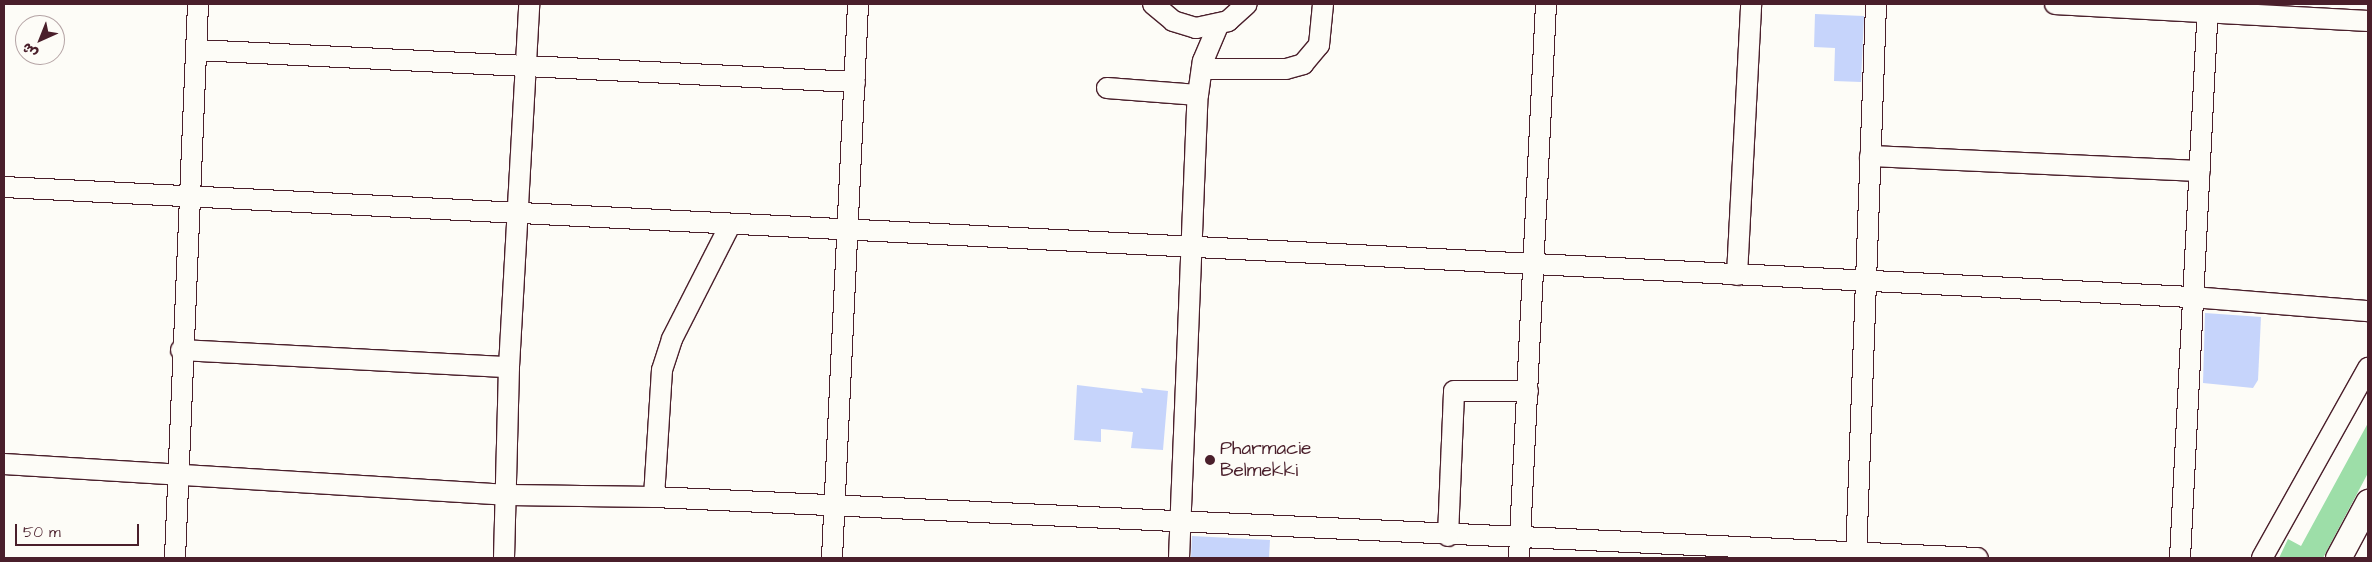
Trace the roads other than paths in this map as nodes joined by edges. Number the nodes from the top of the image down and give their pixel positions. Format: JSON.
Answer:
{"nodes":[{"id":1,"x":198,"y":4,"type":"edge"},
{"id":2,"x":528,"y":4,"type":"edge"},
{"id":3,"x":858,"y":4,"type":"edge"},
{"id":4,"x":1153,"y":4,"type":"edge"},
{"id":5,"x":1247,"y":4,"type":"edge"},
{"id":6,"x":1323,"y":4,"type":"edge"},
{"id":7,"x":1546,"y":4,"type":"edge"},
{"id":8,"x":1751,"y":4,"type":"edge"},
{"id":9,"x":1876,"y":4,"type":"edge"},
{"id":10,"x":2055,"y":4,"type":"edge"},
{"id":11,"x":2208,"y":8,"type":"edge"},
{"id":12,"x":2368,"y":22,"type":"edge"},
{"id":13,"x":1218,"y":25,"type":"junction"},
{"id":14,"x":1185,"y":26,"type":"junction"},
{"id":15,"x":196,"y":50,"type":"junction"},
{"id":16,"x":1202,"y":65,"type":"junction"},
{"id":17,"x":525,"y":67,"type":"junction"},
{"id":18,"x":855,"y":82,"type":"junction"},
{"id":19,"x":1107,"y":88,"type":"dead end"},
{"id":20,"x":1198,"y":95,"type":"junction"},
{"id":21,"x":1870,"y":156,"type":"junction"},
{"id":22,"x":2200,"y":171,"type":"junction"},
{"id":23,"x":4,"y":187,"type":"edge"},
{"id":24,"x":190,"y":195,"type":"junction"},
{"id":25,"x":518,"y":214,"type":"junction"},
{"id":26,"x":730,"y":225,"type":"junction"},
{"id":27,"x":849,"y":231,"type":"junction"},
{"id":28,"x":1193,"y":248,"type":"junction"},
{"id":29,"x":1536,"y":262,"type":"junction"},
{"id":30,"x":1737,"y":275,"type":"junction"},
{"id":31,"x":1865,"y":281,"type":"junction"},
{"id":32,"x":2193,"y":297,"type":"junction"},
{"id":33,"x":2368,"y":310,"type":"edge"},
{"id":34,"x":181,"y":350,"type":"junction"},
{"id":35,"x":509,"y":367,"type":"junction"},
{"id":36,"x":2368,"y":368,"type":"edge"},
{"id":37,"x":1528,"y":391,"type":"junction"},
{"id":38,"x":4,"y":464,"type":"edge"},
{"id":39,"x":177,"y":474,"type":"junction"},
{"id":40,"x":509,"y":495,"type":"junction"},
{"id":41,"x":654,"y":497,"type":"junction"},
{"id":42,"x":2368,"y":502,"type":"edge"},
{"id":43,"x":834,"y":506,"type":"junction"},
{"id":44,"x":1180,"y":524,"type":"junction"},
{"id":45,"x":1448,"y":536,"type":"junction"},
{"id":46,"x":1519,"y":549,"type":"edge"},
{"id":47,"x":1856,"y":555,"type":"edge"},
{"id":48,"x":175,"y":558,"type":"edge"},
{"id":49,"x":504,"y":558,"type":"edge"},
{"id":50,"x":832,"y":558,"type":"edge"},
{"id":51,"x":1179,"y":558,"type":"edge"},
{"id":52,"x":1978,"y":558,"type":"edge"},
{"id":53,"x":2180,"y":558,"type":"edge"},
{"id":54,"x":2262,"y":558,"type":"edge"},
{"id":55,"x":2338,"y":558,"type":"edge"}],
"edges":[{"from":1,"to":15,"type":"street"},
{"from":2,"to":17,"type":"street"},
{"from":3,"to":18,"type":"street"},
{"from":4,"to":14,"type":"street"},
{"from":5,"to":13,"type":"street"},
{"from":6,"to":16,"type":"street"},
{"from":7,"to":29,"type":"street"},
{"from":8,"to":30,"type":"street"},
{"from":9,"to":21,"type":"street"},
{"from":10,"to":11,"type":"street"},
{"from":11,"to":12,"type":"street"},
{"from":11,"to":22,"type":"street"},
{"from":13,"to":14,"type":"street"},
{"from":13,"to":16,"type":"street"},
{"from":14,"to":16,"type":"street"},
{"from":15,"to":17,"type":"street"},
{"from":15,"to":24,"type":"street"},
{"from":16,"to":20,"type":"street"},
{"from":17,"to":18,"type":"street"},
{"from":17,"to":25,"type":"street"},
{"from":18,"to":27,"type":"street"},
{"from":19,"to":20,"type":"street"},
{"from":20,"to":28,"type":"street"},
{"from":21,"to":22,"type":"street"},
{"from":21,"to":31,"type":"street"},
{"from":22,"to":32,"type":"street"},
{"from":23,"to":24,"type":"street"},
{"from":24,"to":25,"type":"street"},
{"from":24,"to":34,"type":"street"},
{"from":25,"to":26,"type":"street"},
{"from":25,"to":35,"type":"street"},
{"from":26,"to":27,"type":"street"},
{"from":26,"to":41,"type":"street"},
{"from":27,"to":28,"type":"street"},
{"from":27,"to":43,"type":"street"},
{"from":28,"to":29,"type":"street"},
{"from":28,"to":44,"type":"street"},
{"from":29,"to":30,"type":"street"},
{"from":29,"to":37,"type":"street"},
{"from":30,"to":31,"type":"street"},
{"from":31,"to":32,"type":"street"},
{"from":31,"to":47,"type":"street"},
{"from":32,"to":33,"type":"street"},
{"from":32,"to":53,"type":"street"},
{"from":34,"to":35,"type":"street"},
{"from":34,"to":39,"type":"street"},
{"from":35,"to":40,"type":"street"},
{"from":36,"to":54,"type":"street"},
{"from":37,"to":45,"type":"street"},
{"from":37,"to":46,"type":"street"},
{"from":38,"to":39,"type":"street"},
{"from":39,"to":40,"type":"street"},
{"from":39,"to":48,"type":"street"},
{"from":40,"to":41,"type":"street"},
{"from":40,"to":49,"type":"street"},
{"from":41,"to":43,"type":"street"},
{"from":42,"to":55,"type":"main road"},
{"from":43,"to":44,"type":"street"},
{"from":43,"to":50,"type":"street"},
{"from":44,"to":45,"type":"street"},
{"from":44,"to":51,"type":"street"},
{"from":45,"to":46,"type":"street"},
{"from":46,"to":47,"type":"street"},
{"from":47,"to":52,"type":"street"}]}
